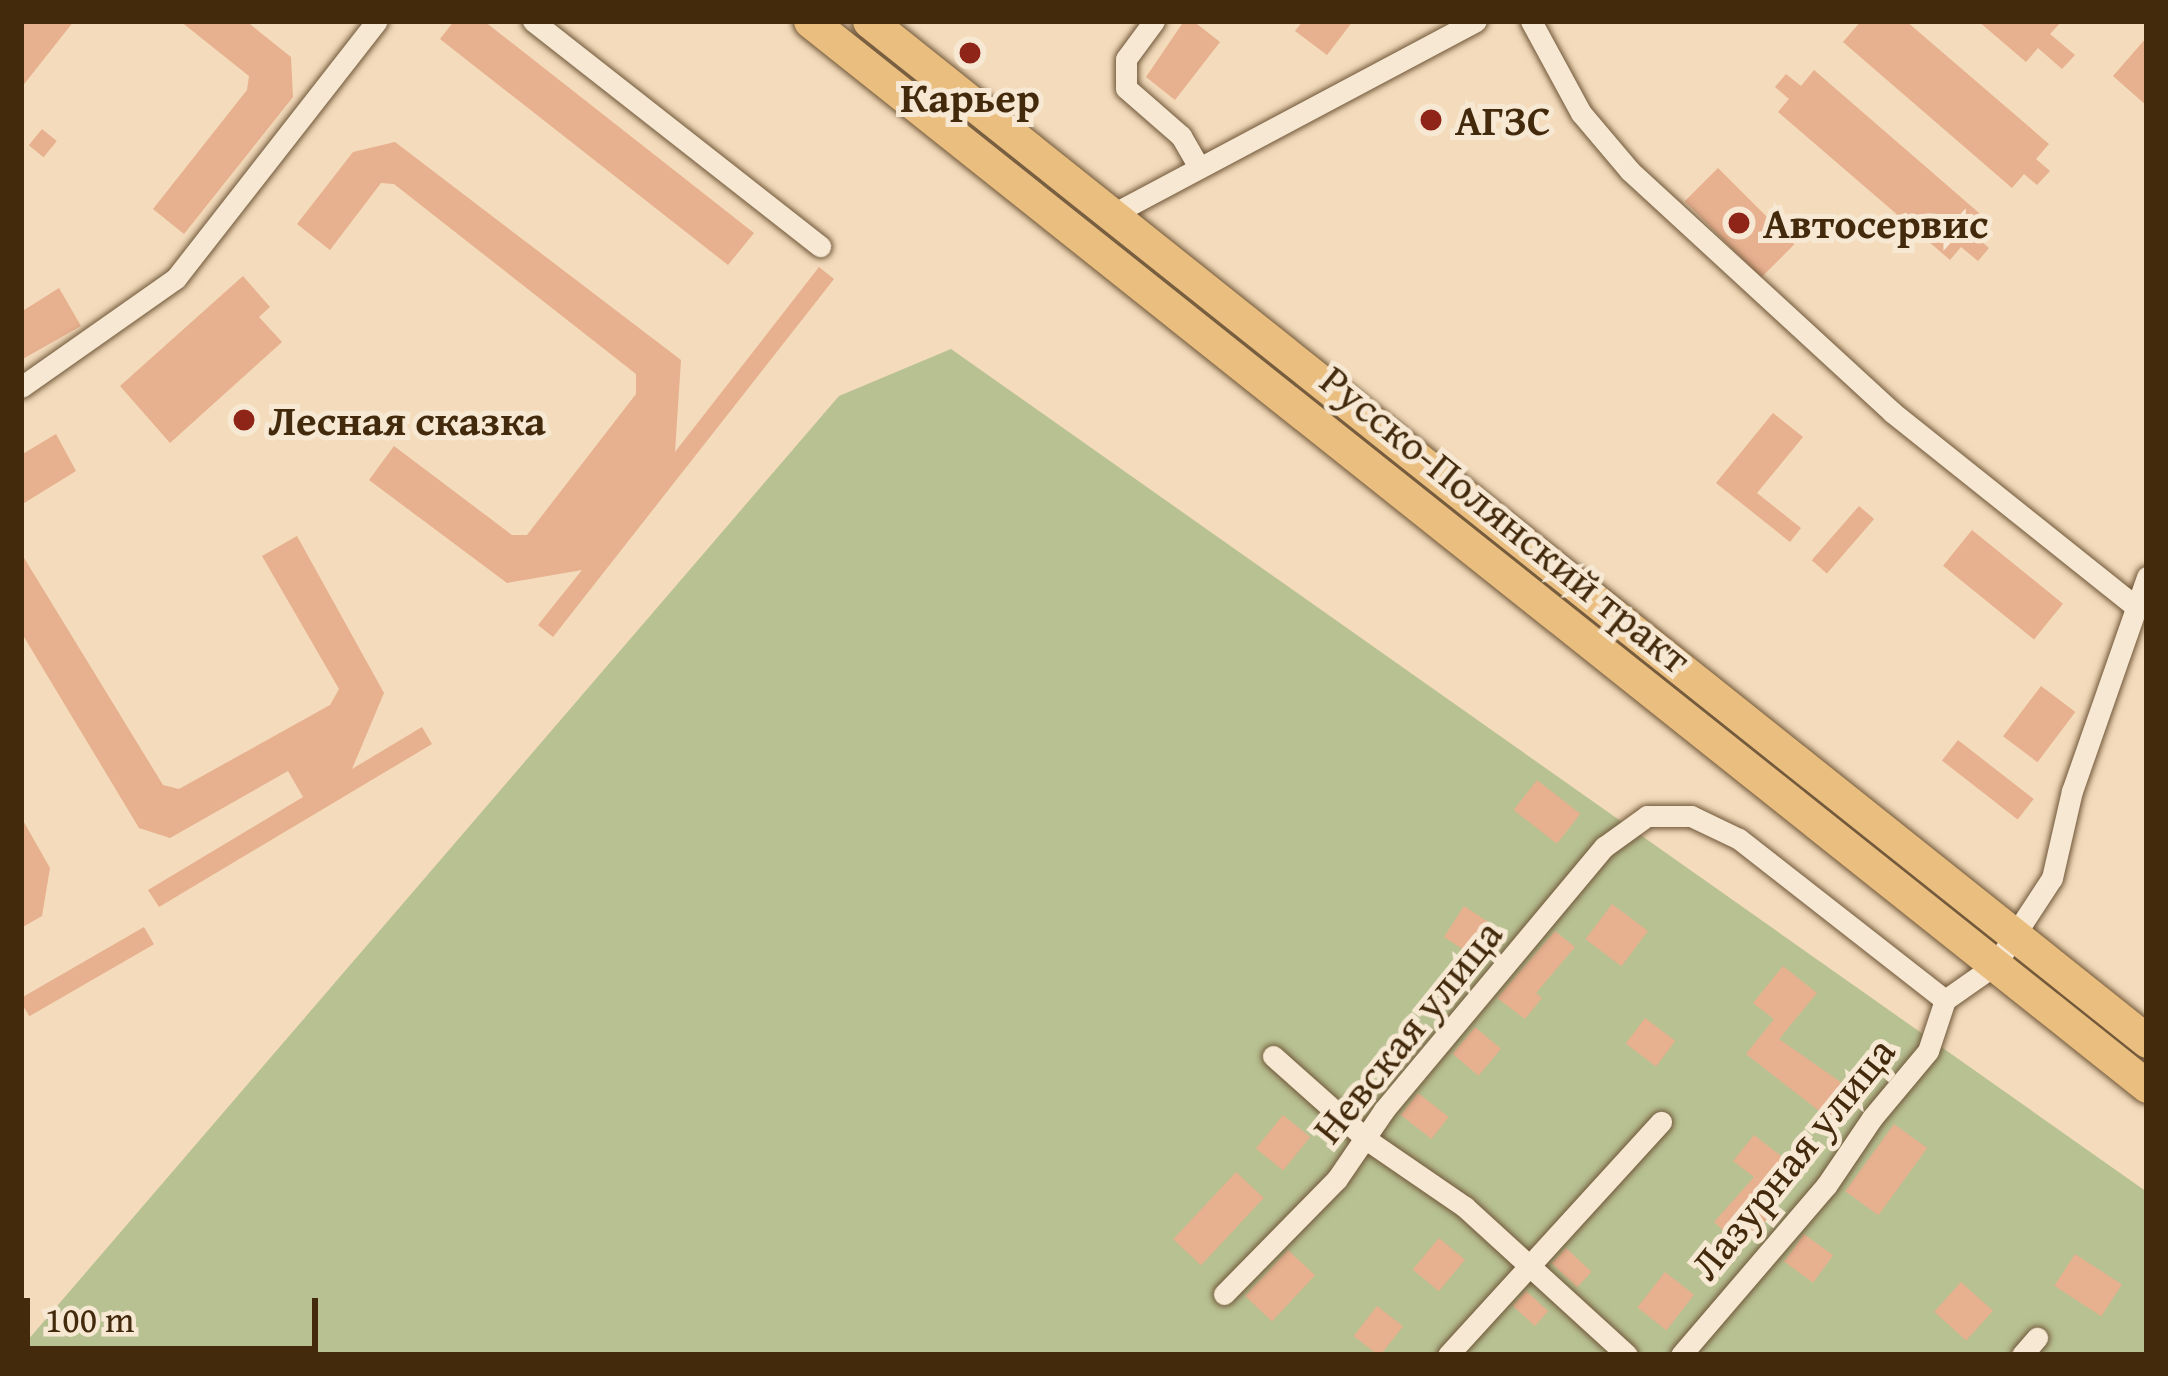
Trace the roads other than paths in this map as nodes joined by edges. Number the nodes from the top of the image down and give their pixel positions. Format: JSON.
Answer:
{"nodes":[{"id":1,"x":377,"y":21,"type":"edge"},
{"id":2,"x":533,"y":21,"type":"edge"},
{"id":3,"x":810,"y":21,"type":"edge"},
{"id":4,"x":869,"y":21,"type":"edge"},
{"id":5,"x":1154,"y":21,"type":"edge"},
{"id":6,"x":1475,"y":21,"type":"edge"},
{"id":7,"x":1531,"y":21,"type":"edge"},
{"id":8,"x":1198,"y":166,"type":"junction"},
{"id":9,"x":1111,"y":215,"type":"junction"},
{"id":10,"x":820,"y":246,"type":"dead end"},
{"id":11,"x":21,"y":387,"type":"edge"},
{"id":12,"x":2147,"y":577,"type":"edge"},
{"id":13,"x":2136,"y":607,"type":"junction"},
{"id":14,"x":2005,"y":951,"type":"junction"},
{"id":15,"x":1945,"y":1000,"type":"junction"},
{"id":16,"x":2147,"y":1042,"type":"edge"},
{"id":17,"x":1274,"y":1056,"type":"dead end"},
{"id":18,"x":2147,"y":1086,"type":"edge"},
{"id":19,"x":1660,"y":1122,"type":"dead end"},
{"id":20,"x":1366,"y":1139,"type":"junction"},
{"id":21,"x":1528,"y":1264,"type":"junction"},
{"id":22,"x":1224,"y":1294,"type":"dead end"},
{"id":23,"x":1448,"y":1355,"type":"edge"},
{"id":24,"x":1627,"y":1355,"type":"edge"},
{"id":25,"x":1681,"y":1355,"type":"edge"}],
"edges":[{"from":1,"to":11,"type":"street"},
{"from":2,"to":10,"type":"street"},
{"from":3,"to":14,"type":"main road","name":"Русско-Полянский тракт"},
{"from":4,"to":9,"type":"main road","name":"Русско-Полянский тракт"},
{"from":5,"to":8,"type":"street"},
{"from":6,"to":8,"type":"street"},
{"from":7,"to":13,"type":"street"},
{"from":8,"to":9,"type":"street"},
{"from":9,"to":14,"type":"main road","name":"Русско-Полянский тракт"},
{"from":12,"to":13,"type":"street"},
{"from":13,"to":14,"type":"street"},
{"from":14,"to":15,"type":"street"},
{"from":14,"to":16,"type":"main road","name":"Русско-Полянский тракт"},
{"from":14,"to":18,"type":"main road","name":"Русско-Полянский тракт"},
{"from":15,"to":20,"type":"street","name":"Невская улица"},
{"from":15,"to":25,"type":"street","name":"Лазурная улица"},
{"from":17,"to":20,"type":"street"},
{"from":19,"to":21,"type":"street"},
{"from":20,"to":21,"type":"street"},
{"from":20,"to":22,"type":"street","name":"Невская улица"},
{"from":21,"to":23,"type":"street"},
{"from":21,"to":24,"type":"street"}]}
